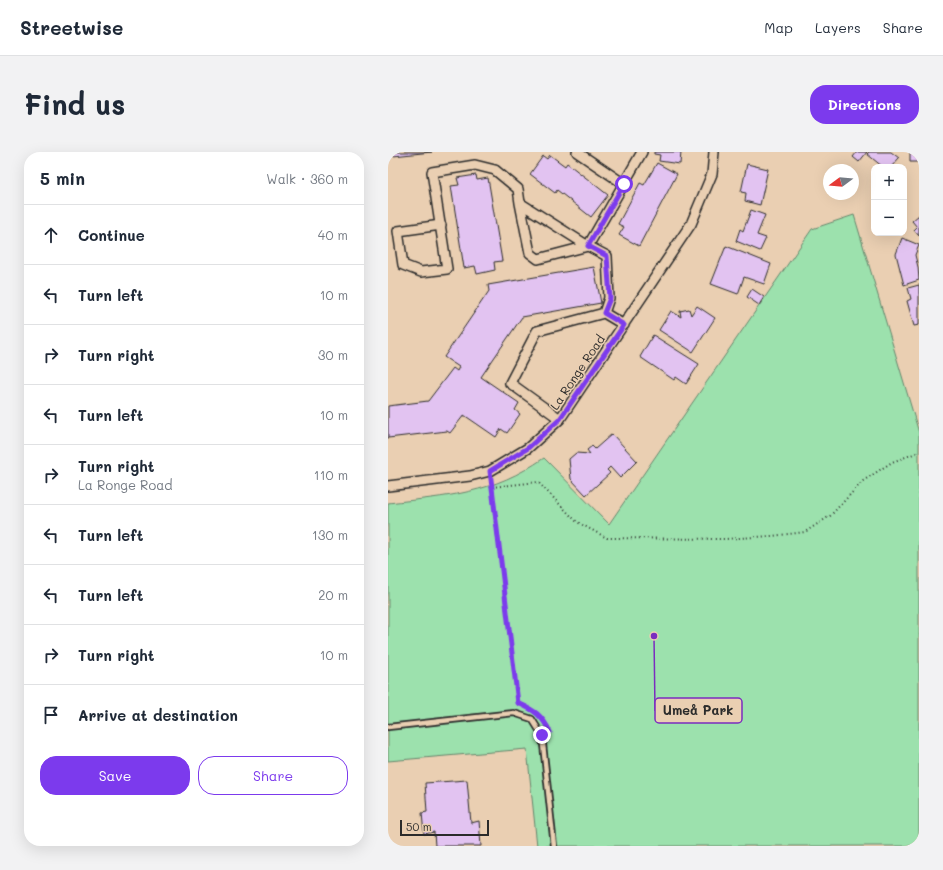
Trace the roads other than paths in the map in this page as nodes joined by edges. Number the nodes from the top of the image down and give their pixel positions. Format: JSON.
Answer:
{"nodes":[{"id":1,"x":577,"y":152,"type":"edge"},
{"id":2,"x":642,"y":152,"type":"edge"},
{"id":3,"x":714,"y":152,"type":"edge"},
{"id":4,"x":624,"y":184,"type":"junction"},
{"id":5,"x":520,"y":203,"type":"junction"},
{"id":6,"x":441,"y":225,"type":"junction"},
{"id":7,"x":588,"y":246,"type":"junction"},
{"id":8,"x":604,"y":313,"type":"junction"},
{"id":9,"x":624,"y":325,"type":"junction"},
{"id":10,"x":560,"y":419,"type":"junction"},
{"id":11,"x":388,"y":486,"type":"edge"},
{"id":12,"x":388,"y":727,"type":"edge"},
{"id":13,"x":554,"y":846,"type":"edge"}],
"edges":[{"from":1,"to":4,"type":"street"},
{"from":2,"to":4,"type":"street"},
{"from":3,"to":9,"type":"street","name":"La Ronge Road"},
{"from":4,"to":7,"type":"street"},
{"from":5,"to":6,"type":"street"},
{"from":5,"to":7,"type":"street"},
{"from":5,"to":7,"type":"street"},
{"from":6,"to":6,"type":"street"},
{"from":7,"to":8,"type":"street"},
{"from":8,"to":9,"type":"street"},
{"from":8,"to":10,"type":"street"},
{"from":9,"to":10,"type":"street","name":"La Ronge Road"},
{"from":10,"to":11,"type":"street","name":"La Ronge Road"},
{"from":12,"to":13,"type":"lane"}]}
